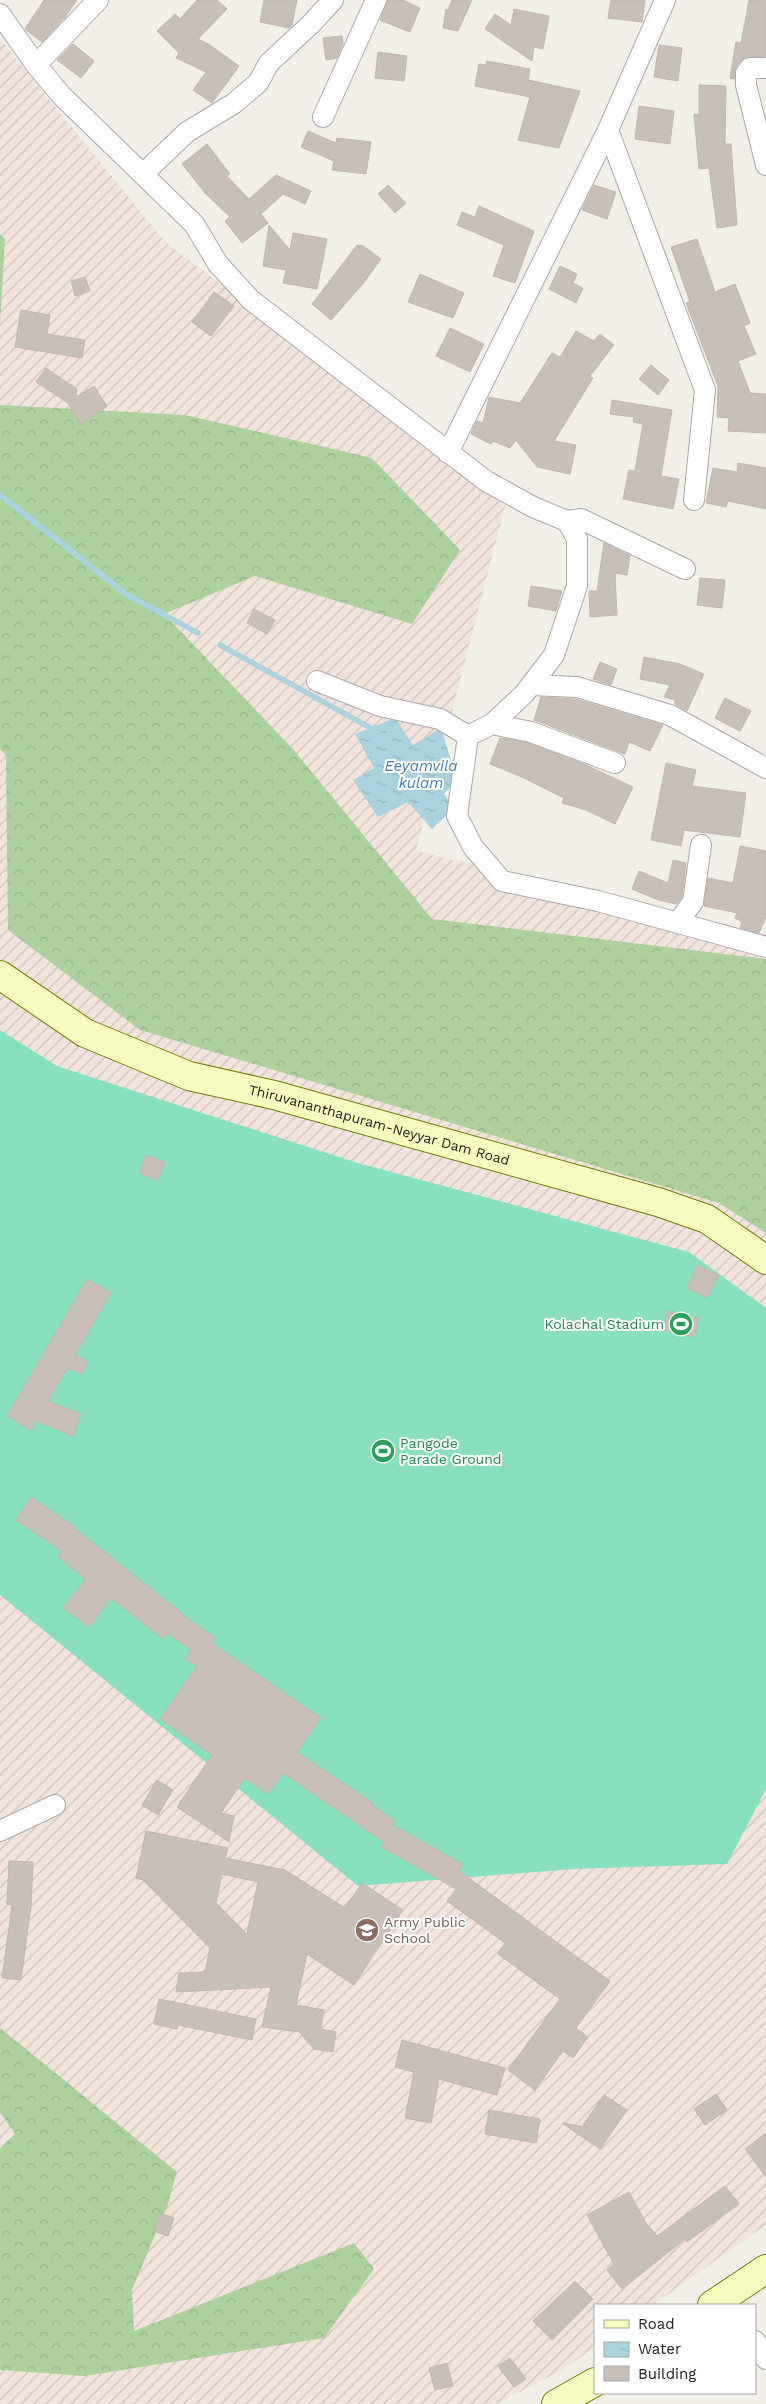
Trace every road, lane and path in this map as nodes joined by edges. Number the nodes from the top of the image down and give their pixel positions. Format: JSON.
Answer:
{"nodes":[{"id":1,"x":98,"y":0,"type":"edge"},
{"id":2,"x":333,"y":0,"type":"edge"},
{"id":3,"x":376,"y":0,"type":"edge"},
{"id":4,"x":665,"y":0,"type":"edge"},
{"id":5,"x":0,"y":14,"type":"edge"},
{"id":6,"x":36,"y":65,"type":"junction"},
{"id":7,"x":766,"y":68,"type":"edge"},
{"id":8,"x":323,"y":117,"type":"dead end"},
{"id":9,"x":608,"y":130,"type":"junction"},
{"id":10,"x":766,"y":166,"type":"edge"},
{"id":11,"x":143,"y":174,"type":"junction"},
{"id":12,"x":448,"y":452,"type":"junction"},
{"id":13,"x":694,"y":500,"type":"dead end"},
{"id":14,"x":567,"y":521,"type":"junction"},
{"id":15,"x":686,"y":570,"type":"dead end"},
{"id":16,"x":317,"y":681,"type":"dead end"},
{"id":17,"x":531,"y":685,"type":"junction"},
{"id":18,"x":492,"y":724,"type":"junction"},
{"id":19,"x":468,"y":736,"type":"junction"},
{"id":20,"x":615,"y":763,"type":"dead end"},
{"id":21,"x":766,"y":768,"type":"edge"},
{"id":22,"x":701,"y":845,"type":"dead end"},
{"id":23,"x":678,"y":923,"type":"junction"},
{"id":24,"x":766,"y":947,"type":"edge"},
{"id":25,"x":0,"y":975,"type":"edge"},
{"id":26,"x":766,"y":1260,"type":"edge"},
{"id":27,"x":55,"y":1804,"type":"dead end"},
{"id":28,"x":0,"y":1831,"type":"edge"},
{"id":29,"x":766,"y":2270,"type":"edge"},
{"id":30,"x":724,"y":2302,"type":"edge"},
{"id":31,"x":756,"y":2342,"type":"edge"},
{"id":32,"x":766,"y":2359,"type":"edge"},
{"id":33,"x":594,"y":2383,"type":"edge"},
{"id":34,"x":556,"y":2404,"type":"edge"}],
"edges":[{"from":1,"to":6,"type":"street"},
{"from":2,"to":11,"type":"street"},
{"from":3,"to":8,"type":"street"},
{"from":4,"to":9,"type":"street"},
{"from":5,"to":6,"type":"street"},
{"from":6,"to":11,"type":"street"},
{"from":7,"to":10,"type":"street"},
{"from":9,"to":12,"type":"street"},
{"from":9,"to":13,"type":"street"},
{"from":11,"to":12,"type":"street"},
{"from":12,"to":14,"type":"street"},
{"from":14,"to":15,"type":"street"},
{"from":14,"to":17,"type":"street"},
{"from":16,"to":19,"type":"street"},
{"from":17,"to":18,"type":"street"},
{"from":17,"to":21,"type":"street"},
{"from":18,"to":19,"type":"street"},
{"from":18,"to":20,"type":"street"},
{"from":19,"to":23,"type":"street"},
{"from":22,"to":23,"type":"street"},
{"from":23,"to":24,"type":"street"},
{"from":25,"to":26,"type":"main road","name":"Thiruvananthapuram-Neyyar Dam Road"},
{"from":27,"to":28,"type":"street"},
{"from":29,"to":30,"type":"main road"},
{"from":31,"to":32,"type":"street"},
{"from":33,"to":34,"type":"main road"}]}
